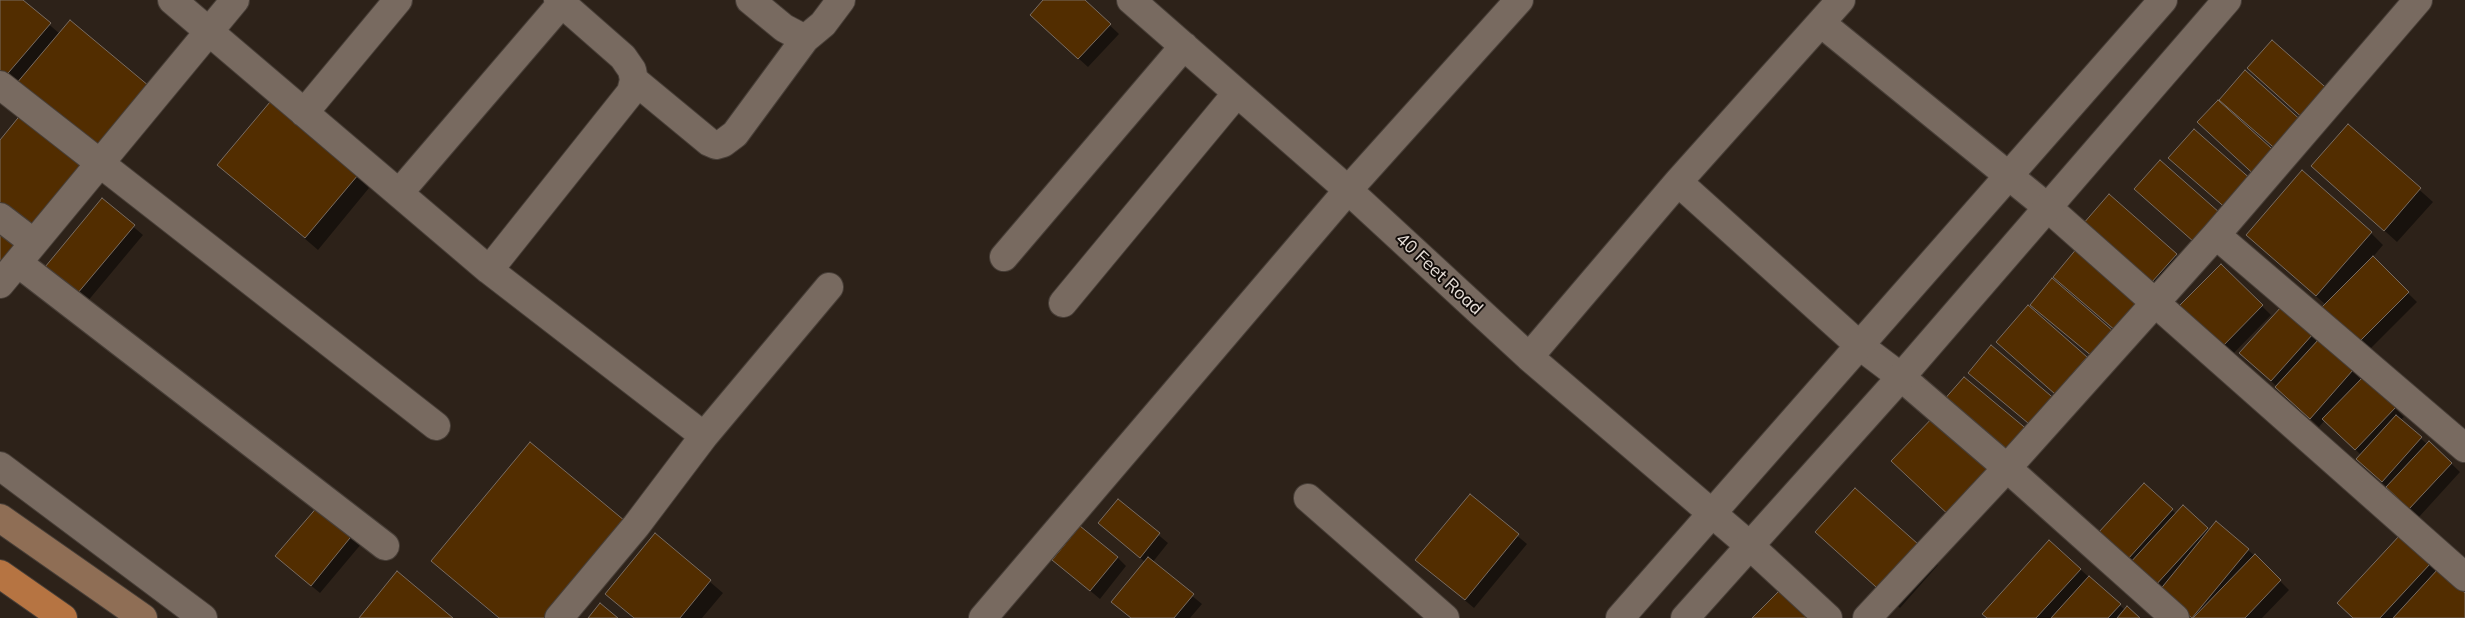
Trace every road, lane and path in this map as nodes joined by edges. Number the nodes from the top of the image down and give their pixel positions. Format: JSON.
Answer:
{"nodes":[{"id":1,"x":172,"y":0,"type":"edge"},
{"id":2,"x":235,"y":0,"type":"edge"},
{"id":3,"x":398,"y":0,"type":"edge"},
{"id":4,"x":750,"y":0,"type":"edge"},
{"id":5,"x":841,"y":0,"type":"edge"},
{"id":6,"x":1131,"y":0,"type":"edge"},
{"id":7,"x":1519,"y":0,"type":"edge"},
{"id":8,"x":1841,"y":0,"type":"edge"},
{"id":9,"x":2163,"y":0,"type":"edge"},
{"id":10,"x":2227,"y":0,"type":"edge"},
{"id":11,"x":2418,"y":0,"type":"edge"},
{"id":12,"x":560,"y":2,"type":"edge"},
{"id":13,"x":1821,"y":23,"type":"junction"},
{"id":14,"x":208,"y":31,"type":"junction"},
{"id":15,"x":804,"y":39,"type":"junction"},
{"id":16,"x":1184,"y":46,"type":"junction"},
{"id":17,"x":634,"y":80,"type":"junction"},
{"id":18,"x":0,"y":85,"type":"edge"},
{"id":19,"x":1237,"y":93,"type":"junction"},
{"id":20,"x":304,"y":113,"type":"junction"},
{"id":21,"x":100,"y":162,"type":"junction"},
{"id":22,"x":2008,"y":177,"type":"junction"},
{"id":23,"x":1678,"y":182,"type":"junction"},
{"id":24,"x":1348,"y":190,"type":"junction"},
{"id":25,"x":399,"y":193,"type":"junction"},
{"id":26,"x":2047,"y":207,"type":"junction"},
{"id":27,"x":0,"y":217,"type":"edge"},
{"id":28,"x":2216,"y":234,"type":"junction"},
{"id":29,"x":27,"y":253,"type":"junction"},
{"id":30,"x":1004,"y":257,"type":"dead end"},
{"id":31,"x":489,"y":270,"type":"junction"},
{"id":32,"x":0,"y":284,"type":"edge"},
{"id":33,"x":830,"y":287,"type":"dead end"},
{"id":34,"x":2155,"y":302,"type":"junction"},
{"id":35,"x":1062,"y":303,"type":"dead end"},
{"id":36,"x":1860,"y":346,"type":"junction"},
{"id":37,"x":1529,"y":357,"type":"junction"},
{"id":38,"x":1901,"y":377,"type":"junction"},
{"id":39,"x":436,"y":426,"type":"dead end"},
{"id":40,"x":704,"y":436,"type":"junction"},
{"id":41,"x":2465,"y":448,"type":"edge"},
{"id":42,"x":0,"y":466,"type":"edge"},
{"id":43,"x":2007,"y":468,"type":"junction"},
{"id":44,"x":1308,"y":498,"type":"dead end"},
{"id":45,"x":1710,"y":514,"type":"junction"},
{"id":46,"x":0,"y":518,"type":"edge"},
{"id":47,"x":1749,"y":545,"type":"junction"},
{"id":48,"x":385,"y":546,"type":"dead end"},
{"id":49,"x":0,"y":574,"type":"edge"},
{"id":50,"x":2465,"y":577,"type":"edge"},
{"id":51,"x":1692,"y":615,"type":"edge"},
{"id":52,"x":63,"y":618,"type":"edge"},
{"id":53,"x":143,"y":618,"type":"edge"},
{"id":54,"x":203,"y":618,"type":"edge"},
{"id":55,"x":559,"y":618,"type":"edge"},
{"id":56,"x":983,"y":618,"type":"edge"},
{"id":57,"x":1445,"y":618,"type":"edge"},
{"id":58,"x":1620,"y":618,"type":"edge"},
{"id":59,"x":1828,"y":618,"type":"edge"},
{"id":60,"x":1867,"y":618,"type":"edge"},
{"id":61,"x":2175,"y":618,"type":"edge"}],
"edges":[{"from":1,"to":14,"type":"street"},
{"from":2,"to":14,"type":"street"},
{"from":3,"to":20,"type":"street"},
{"from":4,"to":15,"type":"street"},
{"from":5,"to":15,"type":"street"},
{"from":6,"to":16,"type":"street","name":"40 Feet Road"},
{"from":7,"to":24,"type":"street"},
{"from":8,"to":13,"type":"street"},
{"from":9,"to":22,"type":"street"},
{"from":10,"to":26,"type":"street"},
{"from":11,"to":28,"type":"street"},
{"from":12,"to":17,"type":"street"},
{"from":12,"to":25,"type":"street"},
{"from":13,"to":22,"type":"street"},
{"from":13,"to":23,"type":"street"},
{"from":14,"to":20,"type":"street"},
{"from":14,"to":21,"type":"street"},
{"from":15,"to":17,"type":"street"},
{"from":16,"to":19,"type":"street","name":"40 Feet Road"},
{"from":16,"to":30,"type":"street"},
{"from":17,"to":31,"type":"street"},
{"from":18,"to":21,"type":"street"},
{"from":19,"to":24,"type":"street","name":"40 Feet Road"},
{"from":19,"to":35,"type":"street"},
{"from":20,"to":25,"type":"street"},
{"from":21,"to":29,"type":"street"},
{"from":21,"to":39,"type":"street"},
{"from":22,"to":26,"type":"street"},
{"from":22,"to":36,"type":"street"},
{"from":23,"to":36,"type":"street"},
{"from":23,"to":37,"type":"street"},
{"from":24,"to":37,"type":"street","name":"40 Feet Road"},
{"from":24,"to":56,"type":"street"},
{"from":25,"to":31,"type":"street"},
{"from":26,"to":34,"type":"street"},
{"from":26,"to":38,"type":"street"},
{"from":27,"to":29,"type":"street"},
{"from":28,"to":34,"type":"street"},
{"from":28,"to":41,"type":"street"},
{"from":29,"to":32,"type":"street"},
{"from":29,"to":48,"type":"street"},
{"from":31,"to":40,"type":"street"},
{"from":33,"to":40,"type":"street"},
{"from":34,"to":43,"type":"street"},
{"from":34,"to":50,"type":"street"},
{"from":36,"to":38,"type":"street"},
{"from":36,"to":45,"type":"street"},
{"from":37,"to":45,"type":"street","name":"40 Feet Road"},
{"from":38,"to":43,"type":"street"},
{"from":38,"to":47,"type":"street"},
{"from":40,"to":55,"type":"street"},
{"from":42,"to":54,"type":"street"},
{"from":43,"to":60,"type":"street"},
{"from":43,"to":61,"type":"street"},
{"from":44,"to":57,"type":"street"},
{"from":45,"to":47,"type":"street","name":"40 Feet Road"},
{"from":45,"to":58,"type":"street"},
{"from":46,"to":53,"type":"main road"},
{"from":47,"to":51,"type":"street"},
{"from":47,"to":59,"type":"street","name":"40 Feet Road"},
{"from":49,"to":52,"type":"highway"}]}
